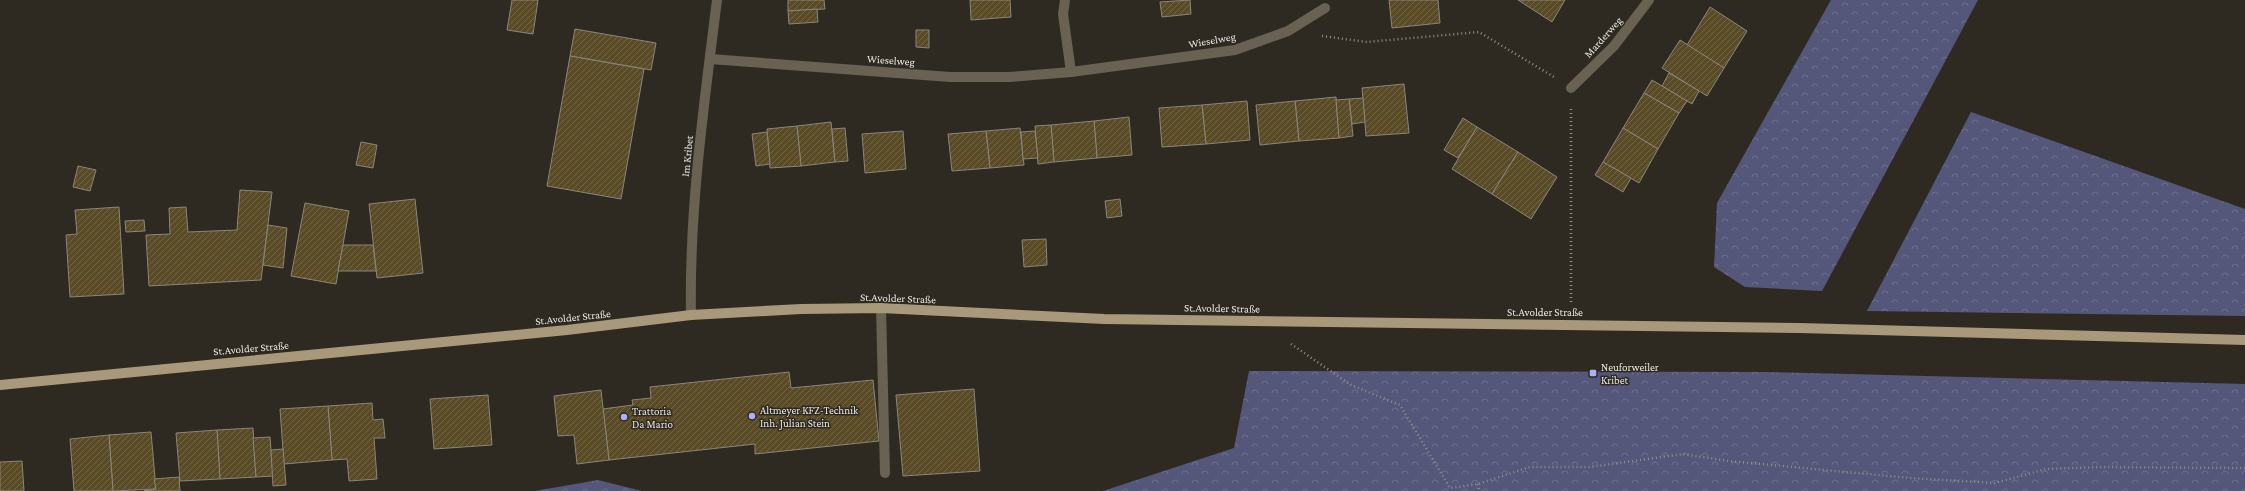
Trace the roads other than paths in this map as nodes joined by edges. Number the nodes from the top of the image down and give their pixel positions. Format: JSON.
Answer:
{"nodes":[{"id":1,"x":718,"y":0,"type":"edge"},
{"id":2,"x":1065,"y":0,"type":"edge"},
{"id":3,"x":1649,"y":0,"type":"edge"},
{"id":4,"x":1325,"y":8,"type":"dead end"},
{"id":5,"x":710,"y":59,"type":"junction"},
{"id":6,"x":1071,"y":72,"type":"junction"},
{"id":7,"x":1571,"y":88,"type":"road end"},
{"id":8,"x":881,"y":308,"type":"junction"},
{"id":9,"x":691,"y":315,"type":"junction"},
{"id":10,"x":2245,"y":340,"type":"edge"},
{"id":11,"x":0,"y":384,"type":"edge"},
{"id":12,"x":885,"y":474,"type":"dead end"}],
"edges":[{"from":1,"to":5,"type":"street","name":"Im Kribet"},
{"from":2,"to":6,"type":"street"},
{"from":3,"to":7,"type":"street","name":"Marderweg"},
{"from":4,"to":6,"type":"street","name":"Wieselweg"},
{"from":5,"to":6,"type":"street","name":"Wieselweg"},
{"from":5,"to":9,"type":"street","name":"Im Kribet"},
{"from":8,"to":9,"type":"main road","name":"St.Avolder Straße"},
{"from":8,"to":10,"type":"main road","name":"St.Avolder Straße"},
{"from":8,"to":12,"type":"street"},
{"from":9,"to":11,"type":"main road","name":"St.Avolder Straße"}]}
